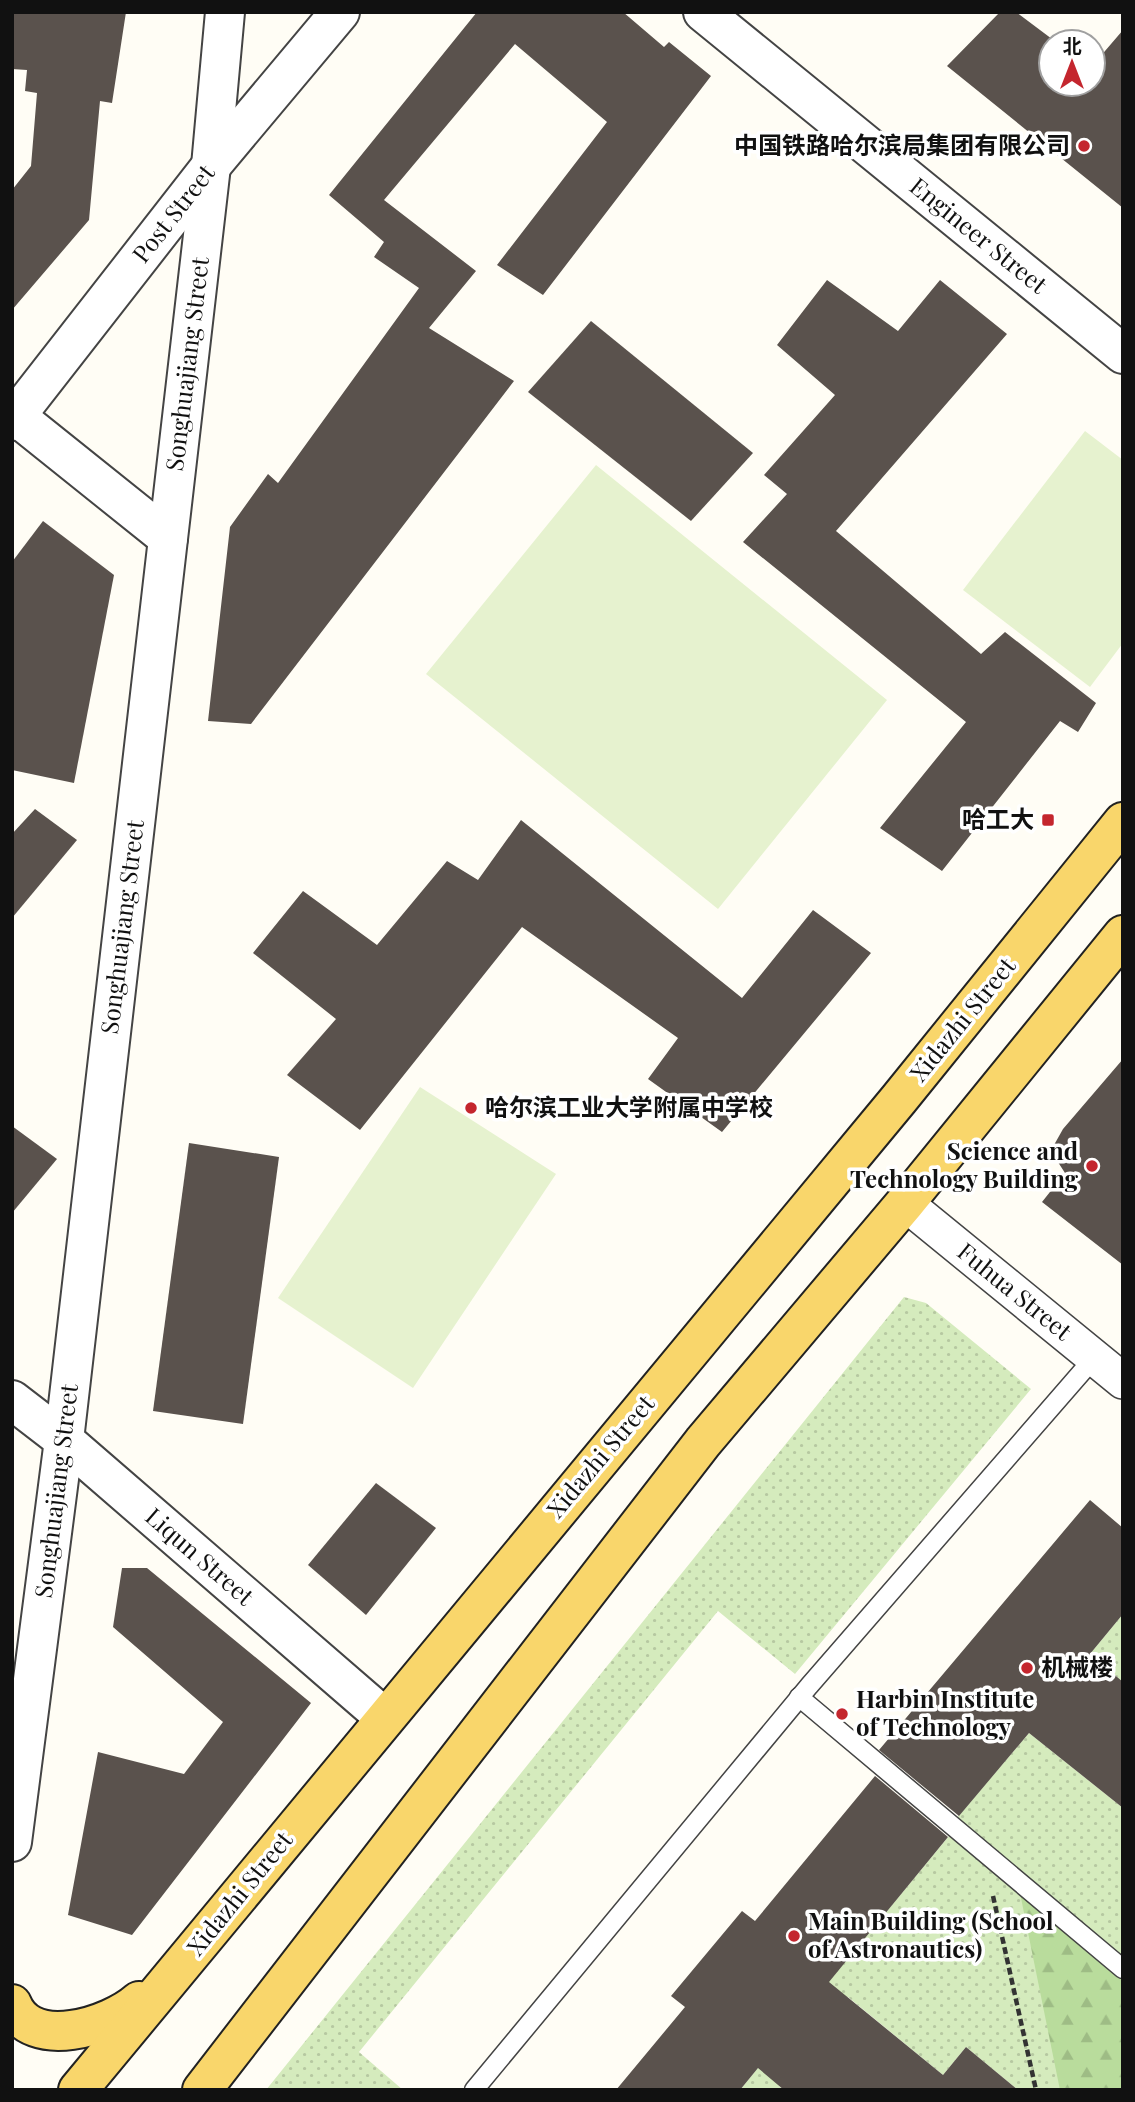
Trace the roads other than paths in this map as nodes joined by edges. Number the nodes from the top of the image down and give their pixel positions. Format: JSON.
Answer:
{"nodes":[{"id":1,"x":225,"y":12,"type":"edge"},
{"id":2,"x":340,"y":12,"type":"edge"},
{"id":3,"x":703,"y":12,"type":"edge"},
{"id":4,"x":211,"y":166,"type":"junction"},
{"id":5,"x":1123,"y":354,"type":"edge"},
{"id":6,"x":13,"y":417,"type":"edge"},
{"id":7,"x":168,"y":538,"type":"junction"},
{"id":8,"x":1123,"y":822,"type":"edge"},
{"id":9,"x":1123,"y":935,"type":"edge"},
{"id":10,"x":905,"y":1203,"type":"junction"},
{"id":11,"x":1094,"y":1358,"type":"junction"},
{"id":12,"x":1123,"y":1381,"type":"edge"},
{"id":13,"x":12,"y":1400,"type":"edge"},
{"id":14,"x":64,"y":1440,"type":"junction"},
{"id":15,"x":799,"y":1697,"type":"junction"},
{"id":16,"x":384,"y":1717,"type":"junction"},
{"id":17,"x":12,"y":1842,"type":"edge"},
{"id":18,"x":192,"y":1953,"type":"junction"},
{"id":19,"x":1123,"y":1969,"type":"edge"},
{"id":20,"x":12,"y":2004,"type":"edge"},
{"id":21,"x":78,"y":2090,"type":"edge"},
{"id":22,"x":202,"y":2090,"type":"edge"},
{"id":23,"x":474,"y":2090,"type":"edge"}],
"edges":[{"from":1,"to":4,"type":"street","name":"Songhuajiang Street"},
{"from":2,"to":4,"type":"street","name":"Post Street"},
{"from":3,"to":5,"type":"street","name":"Engineer Street"},
{"from":4,"to":6,"type":"street","name":"Post Street"},
{"from":4,"to":7,"type":"street","name":"Songhuajiang Street"},
{"from":6,"to":7,"type":"street"},
{"from":7,"to":14,"type":"street","name":"Songhuajiang Street"},
{"from":8,"to":16,"type":"main road","name":"Xidazhi Street"},
{"from":9,"to":10,"type":"main road"},
{"from":10,"to":11,"type":"street","name":"Fuhua Street"},
{"from":10,"to":22,"type":"main road"},
{"from":11,"to":12,"type":"street","name":"Fuhua Street"},
{"from":11,"to":15,"type":"lane"},
{"from":13,"to":14,"type":"street","name":"Liqun Street"},
{"from":14,"to":16,"type":"street","name":"Liqun Street"},
{"from":14,"to":17,"type":"street","name":"Songhuajiang Street"},
{"from":15,"to":19,"type":"lane"},
{"from":15,"to":23,"type":"lane"},
{"from":16,"to":18,"type":"main road","name":"Xidazhi Street"},
{"from":18,"to":20,"type":"main road"},
{"from":18,"to":21,"type":"main road","name":"Xidazhi Street"}]}
